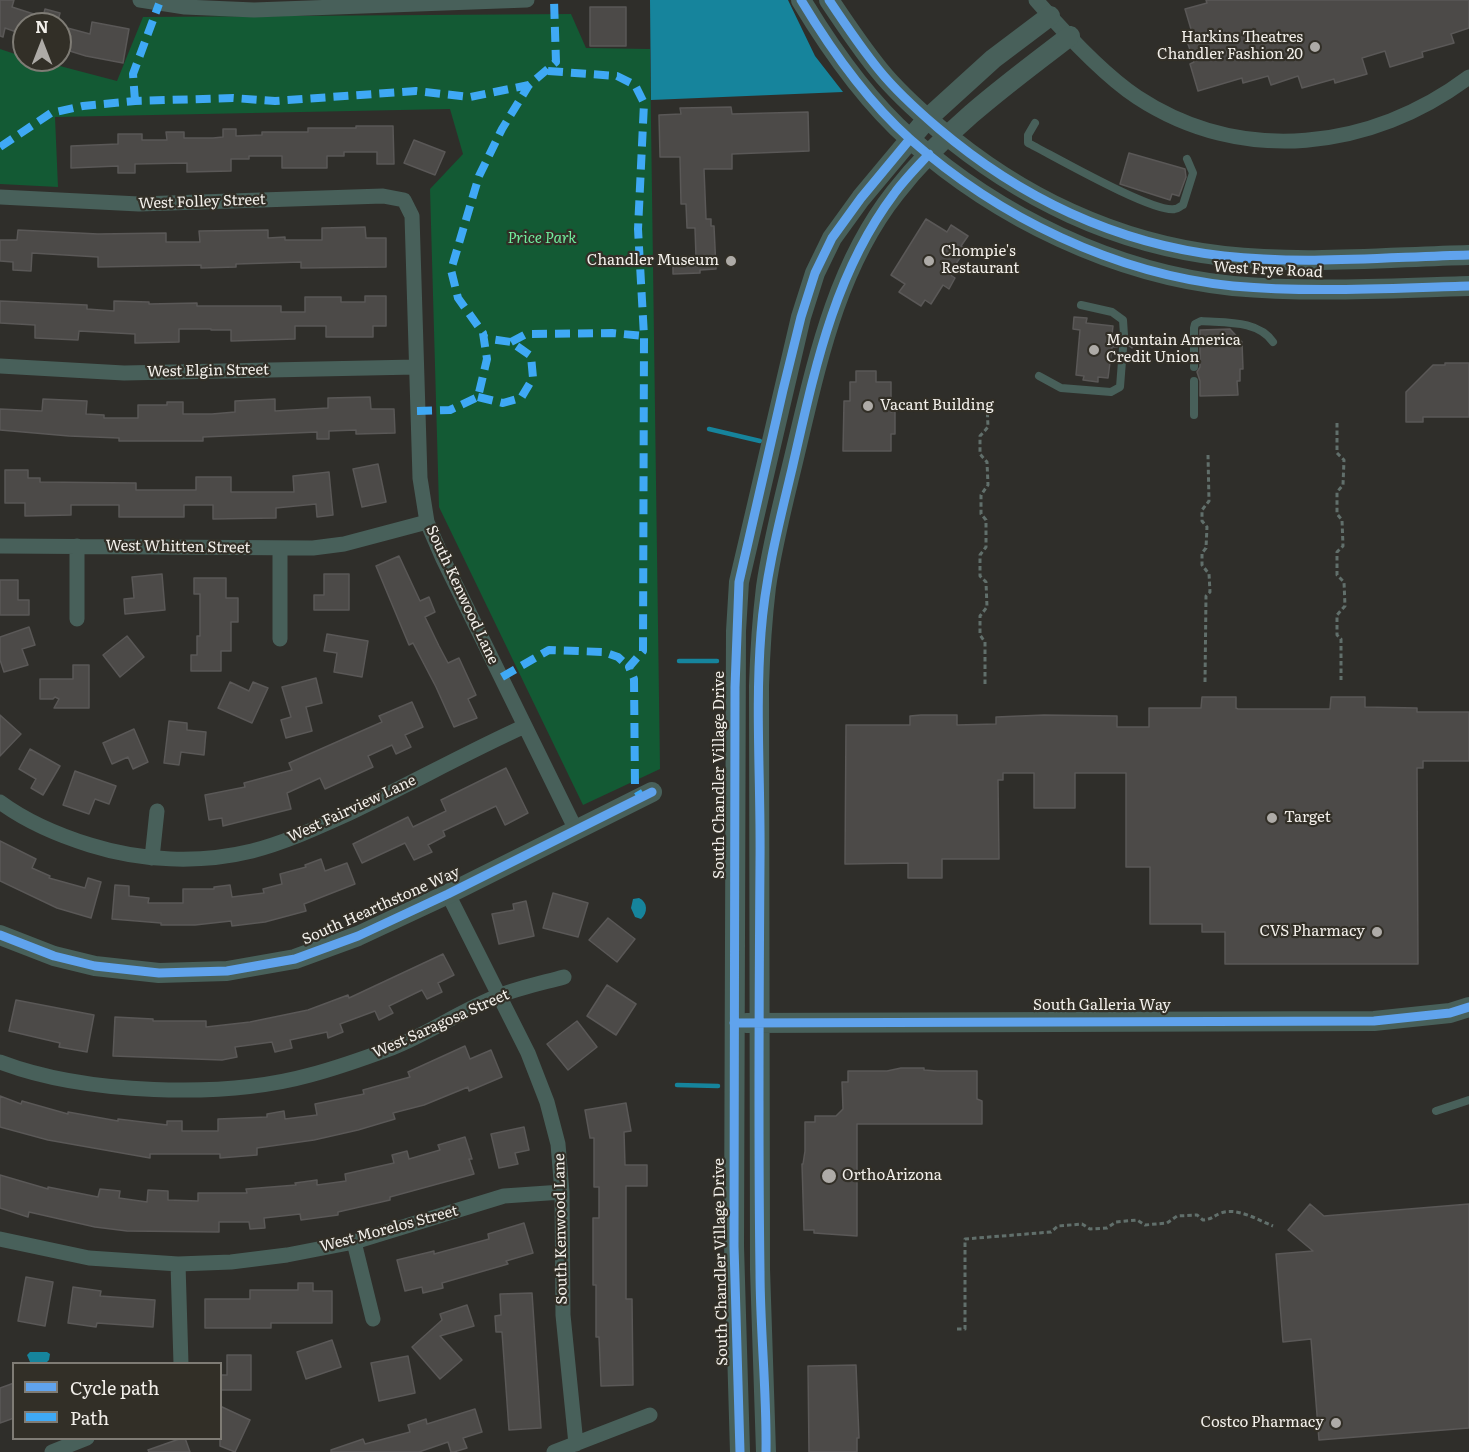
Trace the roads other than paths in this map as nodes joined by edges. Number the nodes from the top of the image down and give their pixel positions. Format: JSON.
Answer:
{"nodes":[{"id":1,"x":140,"y":0,"type":"edge"},
{"id":2,"x":527,"y":0,"type":"edge"},
{"id":3,"x":801,"y":0,"type":"edge"},
{"id":4,"x":829,"y":0,"type":"edge"},
{"id":5,"x":1036,"y":0,"type":"edge"},
{"id":6,"x":1050,"y":16,"type":"junction"},
{"id":7,"x":1070,"y":36,"type":"junction"},
{"id":8,"x":1469,"y":77,"type":"edge"},
{"id":9,"x":1035,"y":123,"type":"dead end"},
{"id":10,"x":937,"y":127,"type":"junction"},
{"id":11,"x":920,"y":147,"type":"junction"},
{"id":12,"x":1187,"y":159,"type":"dead end"},
{"id":13,"x":0,"y":197,"type":"edge"},
{"id":14,"x":404,"y":200,"type":"joint"},
{"id":15,"x":1469,"y":255,"type":"edge"},
{"id":16,"x":1469,"y":286,"type":"edge"},
{"id":17,"x":1081,"y":305,"type":"dead end"},
{"id":18,"x":1124,"y":335,"type":"dead end"},
{"id":19,"x":1273,"y":342,"type":"dead end"},
{"id":20,"x":1123,"y":348,"type":"dead end"},
{"id":21,"x":0,"y":366,"type":"edge"},
{"id":22,"x":416,"y":367,"type":"junction"},
{"id":23,"x":1194,"y":367,"type":"dead end"},
{"id":24,"x":1039,"y":376,"type":"dead end"},
{"id":25,"x":1194,"y":381,"type":"dead end"},
{"id":26,"x":1194,"y":415,"type":"dead end"},
{"id":27,"x":427,"y":522,"type":"junction"},
{"id":28,"x":0,"y":546,"type":"edge"},
{"id":29,"x":77,"y":546,"type":"junction"},
{"id":30,"x":280,"y":549,"type":"junction"},
{"id":31,"x":77,"y":619,"type":"dead end"},
{"id":32,"x":280,"y":639,"type":"dead end"},
{"id":33,"x":525,"y":726,"type":"junction"},
{"id":34,"x":652,"y":792,"type":"dead end"},
{"id":35,"x":0,"y":802,"type":"edge"},
{"id":36,"x":157,"y":811,"type":"dead end"},
{"id":37,"x":576,"y":830,"type":"junction"},
{"id":38,"x":152,"y":858,"type":"junction"},
{"id":39,"x":448,"y":894,"type":"junction"},
{"id":40,"x":0,"y":935,"type":"edge"},
{"id":41,"x":564,"y":977,"type":"dead end"},
{"id":42,"x":498,"y":996,"type":"junction"},
{"id":43,"x":1469,"y":1007,"type":"edge"},
{"id":44,"x":734,"y":1023,"type":"junction"},
{"id":45,"x":759,"y":1023,"type":"junction"},
{"id":46,"x":0,"y":1062,"type":"edge"},
{"id":47,"x":1469,"y":1100,"type":"edge"},
{"id":48,"x":1436,"y":1111,"type":"dead end"},
{"id":49,"x":562,"y":1192,"type":"junction"},
{"id":50,"x":0,"y":1239,"type":"edge"},
{"id":51,"x":354,"y":1242,"type":"junction"},
{"id":52,"x":178,"y":1264,"type":"junction"},
{"id":53,"x":373,"y":1319,"type":"dead end"},
{"id":54,"x":181,"y":1362,"type":"edge"},
{"id":55,"x":650,"y":1415,"type":"dead end"},
{"id":56,"x":82,"y":1440,"type":"edge"},
{"id":57,"x":576,"y":1444,"type":"junction"},
{"id":58,"x":52,"y":1452,"type":"edge"},
{"id":59,"x":554,"y":1452,"type":"edge"},
{"id":60,"x":740,"y":1452,"type":"edge"},
{"id":61,"x":766,"y":1452,"type":"edge"}],
"edges":[{"from":1,"to":2,"type":"street"},
{"from":3,"to":11,"type":"street"},
{"from":4,"to":10,"type":"street"},
{"from":5,"to":6,"type":"street"},
{"from":6,"to":7,"type":"street"},
{"from":6,"to":10,"type":"street","name":"South Chandler Village Drive"},
{"from":7,"to":8,"type":"street"},
{"from":7,"to":10,"type":"street","name":"South Chandler Village Drive"},
{"from":9,"to":12,"type":"lane"},
{"from":10,"to":11,"type":"street","name":"South Chandler Village Drive"},
{"from":10,"to":15,"type":"street","name":"West Frye Road"},
{"from":11,"to":16,"type":"street","name":"West Frye Road"},
{"from":11,"to":44,"type":"street","name":"South Chandler Village Drive"},
{"from":11,"to":45,"type":"street","name":"South Chandler Village Drive"},
{"from":13,"to":14,"type":"street","name":"West Folley Street"},
{"from":14,"to":22,"type":"street","name":"South Kenwood Lane"},
{"from":17,"to":18,"type":"lane"},
{"from":19,"to":23,"type":"lane"},
{"from":20,"to":24,"type":"lane"},
{"from":21,"to":22,"type":"street","name":"West Elgin Street"},
{"from":22,"to":27,"type":"street","name":"South Kenwood Lane"},
{"from":25,"to":26,"type":"lane"},
{"from":27,"to":30,"type":"street","name":"West Whitten Street"},
{"from":27,"to":33,"type":"street","name":"South Kenwood Lane"},
{"from":28,"to":29,"type":"street","name":"West Whitten Street"},
{"from":29,"to":30,"type":"street","name":"West Whitten Street"},
{"from":29,"to":31,"type":"street"},
{"from":30,"to":32,"type":"street"},
{"from":33,"to":37,"type":"street","name":"South Kenwood Lane"},
{"from":33,"to":38,"type":"street","name":"West Fairview Lane"},
{"from":34,"to":37,"type":"street","name":"South Hearthstone Way"},
{"from":35,"to":38,"type":"street","name":"West Fairview Lane"},
{"from":36,"to":38,"type":"street"},
{"from":37,"to":39,"type":"street","name":"South Hearthstone Way"},
{"from":39,"to":40,"type":"street","name":"South Hearthstone Way"},
{"from":39,"to":42,"type":"street","name":"South Kenwood Lane"},
{"from":41,"to":42,"type":"street","name":"West Saragosa Street"},
{"from":42,"to":46,"type":"street","name":"West Saragosa Street"},
{"from":42,"to":49,"type":"street","name":"South Kenwood Lane"},
{"from":43,"to":45,"type":"street","name":"South Galleria Way"},
{"from":44,"to":45,"type":"street","name":"South Galleria Way"},
{"from":44,"to":60,"type":"street","name":"South Chandler Village Drive"},
{"from":45,"to":61,"type":"street","name":"South Chandler Village Drive"},
{"from":47,"to":48,"type":"lane"},
{"from":49,"to":51,"type":"street","name":"West Morelos Street"},
{"from":49,"to":57,"type":"street","name":"South Kenwood Lane"},
{"from":50,"to":52,"type":"street","name":"West Morelos Street"},
{"from":51,"to":52,"type":"street","name":"West Morelos Street"},
{"from":51,"to":53,"type":"street"},
{"from":52,"to":54,"type":"street"},
{"from":55,"to":57,"type":"street"},
{"from":56,"to":58,"type":"street"},
{"from":57,"to":59,"type":"street"}]}
